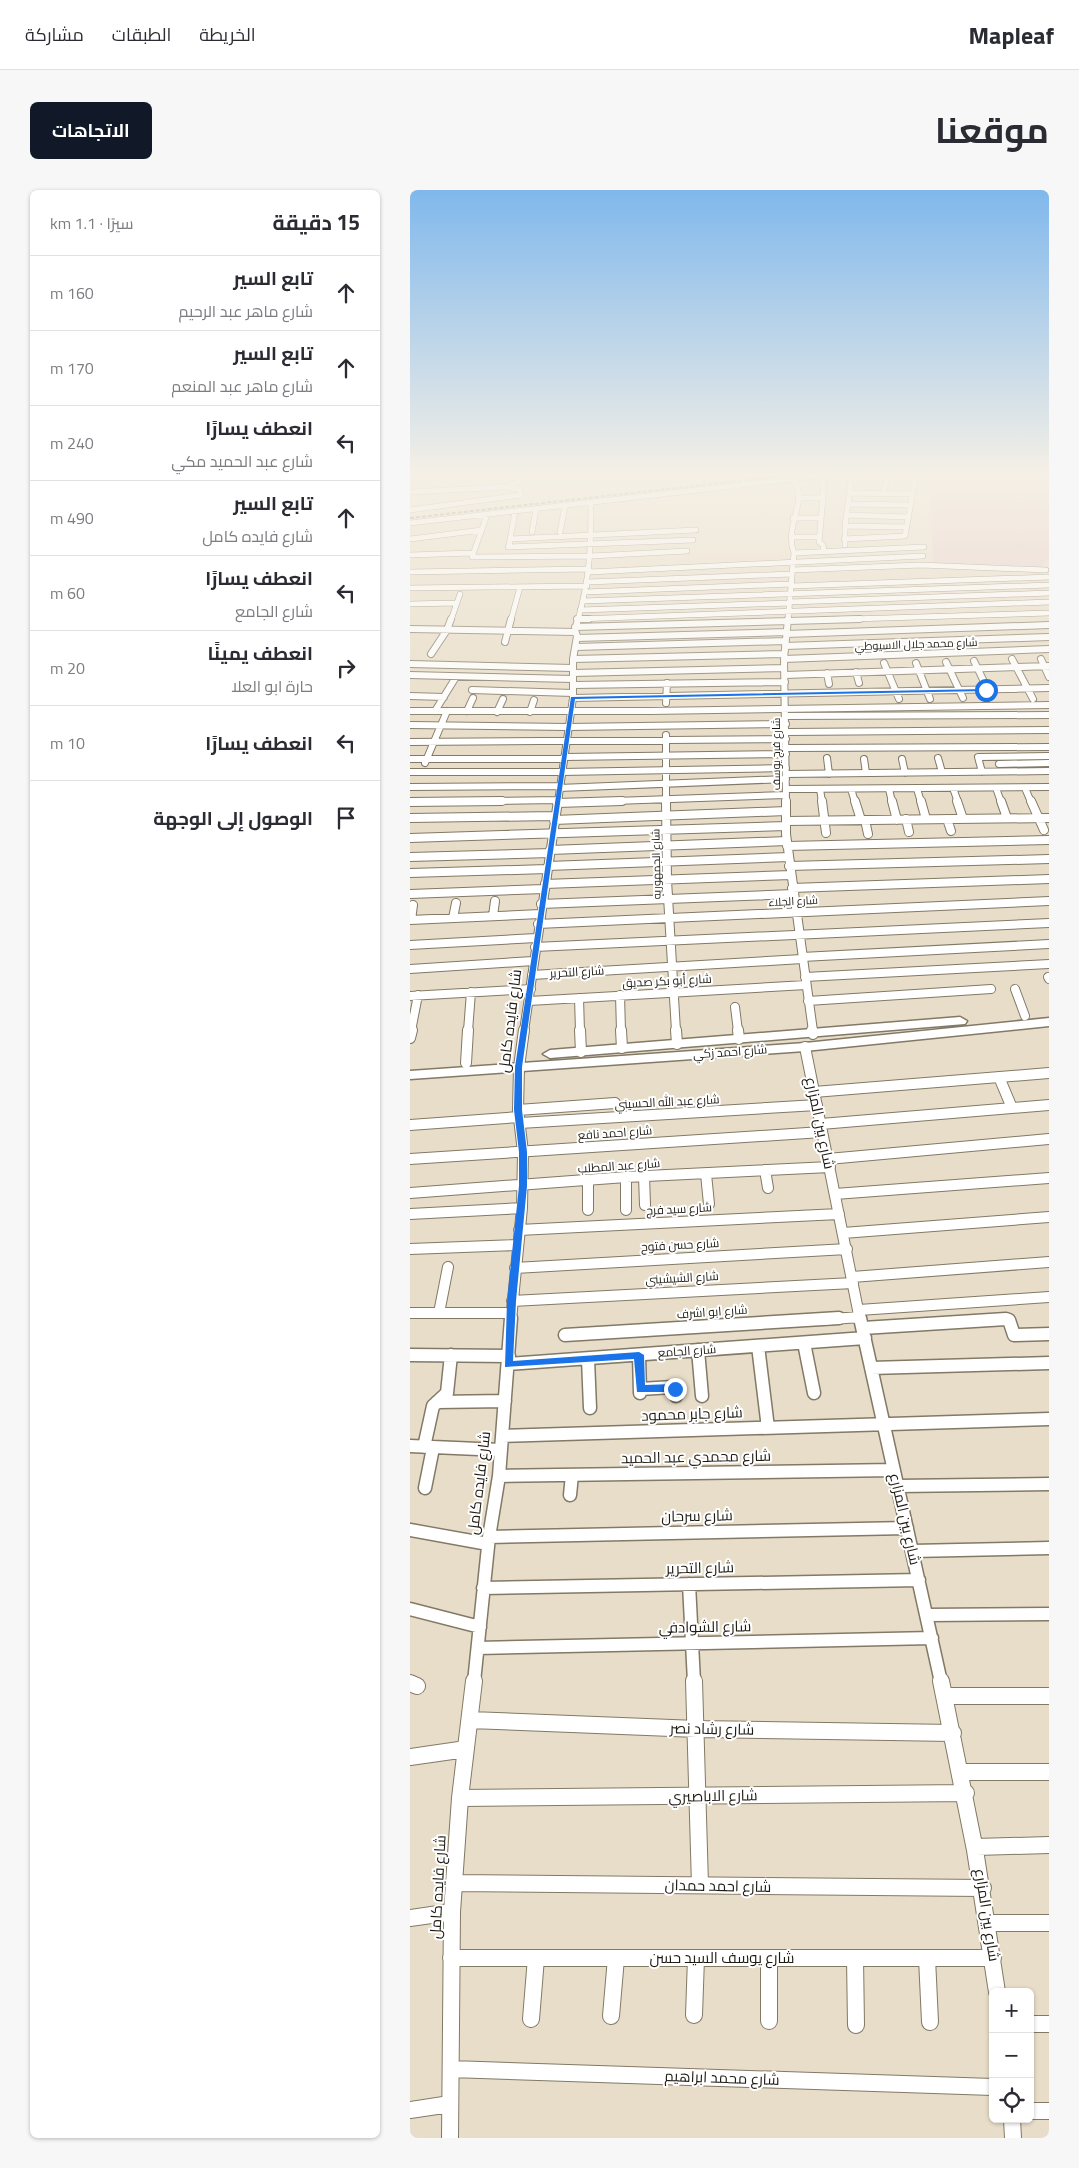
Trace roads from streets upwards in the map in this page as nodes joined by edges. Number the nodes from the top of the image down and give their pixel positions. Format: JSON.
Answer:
{"nodes":[{"id":1,"x":416,"y":565,"type":"dead end"},
{"id":2,"x":469,"y":565,"type":"edge"},
{"id":3,"x":497,"y":565,"type":"edge"},
{"id":4,"x":522,"y":565,"type":"edge"},
{"id":5,"x":590,"y":565,"type":"edge"},
{"id":6,"x":806,"y":565,"type":"edge"},
{"id":7,"x":924,"y":565,"type":"edge"},
{"id":8,"x":792,"y":566,"type":"junction"},
{"id":9,"x":944,"y":566,"type":"junction"},
{"id":10,"x":924,"y":568,"type":"junction"},
{"id":11,"x":978,"y":568,"type":"junction"},
{"id":12,"x":558,"y":569,"type":"junction"},
{"id":13,"x":589,"y":569,"type":"junction"},
{"id":14,"x":466,"y":570,"type":"junction"},
{"id":15,"x":412,"y":572,"type":"edge"},
{"id":16,"x":436,"y":572,"type":"junction"},
{"id":17,"x":495,"y":572,"type":"junction"},
{"id":18,"x":521,"y":573,"type":"junction"},
{"id":19,"x":1048,"y":573,"type":"edge"},
{"id":20,"x":979,"y":575,"type":"dead end"},
{"id":21,"x":947,"y":577,"type":"dead end"},
{"id":22,"x":508,"y":578,"type":"dead end"},
{"id":23,"x":528,"y":578,"type":"dead end"},
{"id":24,"x":487,"y":579,"type":"dead end"},
{"id":25,"x":914,"y":581,"type":"junction"},
{"id":26,"x":927,"y":581,"type":"junction"},
{"id":27,"x":1049,"y":585,"type":"edge"},
{"id":28,"x":524,"y":586,"type":"junction"},
{"id":29,"x":556,"y":586,"type":"junction"},
{"id":30,"x":462,"y":587,"type":"junction"},
{"id":31,"x":485,"y":587,"type":"junction"},
{"id":32,"x":506,"y":587,"type":"junction"},
{"id":33,"x":587,"y":587,"type":"junction"},
{"id":34,"x":410,"y":588,"type":"edge"},
{"id":35,"x":430,"y":588,"type":"junction"},
{"id":36,"x":791,"y":588,"type":"junction"},
{"id":37,"x":917,"y":589,"type":"junction"},
{"id":38,"x":1049,"y":593,"type":"edge"},
{"id":39,"x":460,"y":594,"type":"dead end"},
{"id":40,"x":922,"y":597,"type":"junction"},
{"id":41,"x":582,"y":602,"type":"junction"},
{"id":42,"x":1049,"y":602,"type":"edge"},
{"id":43,"x":456,"y":603,"type":"junction"},
{"id":44,"x":789,"y":603,"type":"junction"},
{"id":45,"x":410,"y":604,"type":"edge"},
{"id":46,"x":928,"y":607,"type":"junction"},
{"id":47,"x":580,"y":610,"type":"junction"},
{"id":48,"x":788,"y":612,"type":"junction"},
{"id":49,"x":1049,"y":613,"type":"edge"},
{"id":50,"x":577,"y":618,"type":"junction"},
{"id":51,"x":786,"y":622,"type":"junction"},
{"id":52,"x":1049,"y":625,"type":"edge"},
{"id":53,"x":410,"y":630,"type":"edge"},
{"id":54,"x":447,"y":630,"type":"junction"},
{"id":55,"x":508,"y":631,"type":"junction"},
{"id":56,"x":576,"y":632,"type":"junction"},
{"id":57,"x":1049,"y":637,"type":"edge"},
{"id":58,"x":785,"y":638,"type":"junction"},
{"id":59,"x":505,"y":642,"type":"dead end"},
{"id":60,"x":576,"y":647,"type":"junction"},
{"id":61,"x":1049,"y":650,"type":"edge"},
{"id":62,"x":431,"y":654,"type":"dead end"},
{"id":63,"x":784,"y":656,"type":"junction"},
{"id":64,"x":573,"y":659,"type":"junction"},
{"id":65,"x":1012,"y":659,"type":"dead end"},
{"id":66,"x":1041,"y":659,"type":"dead end"},
{"id":67,"x":974,"y":661,"type":"dead end"},
{"id":68,"x":946,"y":662,"type":"dead end"},
{"id":69,"x":884,"y":663,"type":"dead end"},
{"id":70,"x":916,"y":663,"type":"dead end"},
{"id":71,"x":410,"y":664,"type":"edge"},
{"id":72,"x":1046,"y":666,"type":"edge"},
{"id":73,"x":1016,"y":668,"type":"junction"},
{"id":74,"x":978,"y":669,"type":"junction"},
{"id":75,"x":950,"y":670,"type":"junction"},
{"id":76,"x":919,"y":671,"type":"junction"},
{"id":77,"x":856,"y":672,"type":"junction"},
{"id":78,"x":887,"y":672,"type":"junction"},
{"id":79,"x":827,"y":673,"type":"junction"},
{"id":80,"x":410,"y":675,"type":"edge"},
{"id":81,"x":784,"y":675,"type":"junction"},
{"id":82,"x":573,"y":676,"type":"junction"},
{"id":83,"x":1049,"y":677,"type":"edge"},
{"id":84,"x":454,"y":680,"type":"junction"},
{"id":85,"x":410,"y":682,"type":"edge"},
{"id":86,"x":667,"y":683,"type":"junction"},
{"id":87,"x":859,"y":683,"type":"dead end"},
{"id":88,"x":829,"y":684,"type":"dead end"},
{"id":89,"x":1027,"y":688,"type":"junction"},
{"id":90,"x":1049,"y":688,"type":"edge"},
{"id":91,"x":472,"y":690,"type":"dead end"},
{"id":92,"x":959,"y":690,"type":"junction"},
{"id":93,"x":987,"y":690,"type":"junction"},
{"id":94,"x":927,"y":691,"type":"junction"},
{"id":95,"x":896,"y":692,"type":"junction"},
{"id":96,"x":868,"y":693,"type":"junction"},
{"id":97,"x":785,"y":694,"type":"junction"},
{"id":98,"x":573,"y":695,"type":"junction"},
{"id":99,"x":410,"y":696,"type":"edge"},
{"id":100,"x":666,"y":696,"type":"junction"},
{"id":101,"x":444,"y":697,"type":"junction"},
{"id":102,"x":473,"y":698,"type":"dead end"},
{"id":103,"x":963,"y":698,"type":"dead end"},
{"id":104,"x":503,"y":699,"type":"dead end"},
{"id":105,"x":899,"y":699,"type":"dead end"},
{"id":106,"x":930,"y":699,"type":"dead end"},
{"id":107,"x":990,"y":699,"type":"dead end"},
{"id":108,"x":1033,"y":699,"type":"dead end"},
{"id":109,"x":534,"y":700,"type":"dead end"},
{"id":110,"x":870,"y":701,"type":"dead end"},
{"id":111,"x":1049,"y":706,"type":"edge"},
{"id":112,"x":786,"y":708,"type":"junction"},
{"id":113,"x":410,"y":711,"type":"edge"},
{"id":114,"x":435,"y":711,"type":"junction"},
{"id":115,"x":446,"y":711,"type":"junction"},
{"id":116,"x":467,"y":711,"type":"junction"},
{"id":117,"x":666,"y":711,"type":"junction"},
{"id":118,"x":497,"y":712,"type":"junction"},
{"id":119,"x":530,"y":712,"type":"junction"},
{"id":120,"x":570,"y":713,"type":"junction"},
{"id":121,"x":888,"y":715,"type":"junction"},
{"id":122,"x":1049,"y":715,"type":"edge"},
{"id":123,"x":857,"y":716,"type":"junction"},
{"id":124,"x":786,"y":720,"type":"junction"},
{"id":125,"x":858,"y":723,"type":"dead end"},
{"id":126,"x":889,"y":723,"type":"dead end"},
{"id":127,"x":410,"y":725,"type":"edge"},
{"id":128,"x":441,"y":725,"type":"junction"},
{"id":129,"x":666,"y":726,"type":"junction"},
{"id":130,"x":568,"y":727,"type":"junction"},
{"id":131,"x":954,"y":730,"type":"junction"},
{"id":132,"x":986,"y":730,"type":"junction"},
{"id":133,"x":1020,"y":730,"type":"junction"},
{"id":134,"x":1049,"y":730,"type":"edge"},
{"id":135,"x":851,"y":731,"type":"junction"},
{"id":136,"x":881,"y":731,"type":"junction"},
{"id":137,"x":917,"y":731,"type":"junction"},
{"id":138,"x":819,"y":732,"type":"junction"},
{"id":139,"x":786,"y":736,"type":"junction"},
{"id":140,"x":956,"y":739,"type":"dead end"},
{"id":141,"x":988,"y":739,"type":"dead end"},
{"id":142,"x":1023,"y":739,"type":"dead end"},
{"id":143,"x":883,"y":740,"type":"dead end"},
{"id":144,"x":919,"y":740,"type":"dead end"},
{"id":145,"x":666,"y":741,"type":"junction"},
{"id":146,"x":820,"y":741,"type":"dead end"},
{"id":147,"x":852,"y":741,"type":"dead end"},
{"id":148,"x":410,"y":742,"type":"edge"},
{"id":149,"x":434,"y":742,"type":"junction"},
{"id":150,"x":566,"y":742,"type":"junction"},
{"id":151,"x":1049,"y":747,"type":"edge"},
{"id":152,"x":786,"y":751,"type":"junction"},
{"id":153,"x":665,"y":756,"type":"junction"},
{"id":154,"x":1049,"y":756,"type":"edge"},
{"id":155,"x":410,"y":758,"type":"edge"},
{"id":156,"x":564,"y":758,"type":"junction"},
{"id":157,"x":827,"y":758,"type":"dead end"},
{"id":158,"x":938,"y":758,"type":"dead end"},
{"id":159,"x":427,"y":759,"type":"junction"},
{"id":160,"x":864,"y":759,"type":"dead end"},
{"id":161,"x":902,"y":759,"type":"dead end"},
{"id":162,"x":999,"y":764,"type":"dead end"},
{"id":163,"x":1049,"y":764,"type":"edge"},
{"id":164,"x":665,"y":770,"type":"junction"},
{"id":165,"x":1049,"y":771,"type":"edge"},
{"id":166,"x":410,"y":772,"type":"edge"},
{"id":167,"x":422,"y":772,"type":"junction"},
{"id":168,"x":562,"y":772,"type":"junction"},
{"id":169,"x":942,"y":772,"type":"junction"},
{"id":170,"x":982,"y":772,"type":"junction"},
{"id":171,"x":866,"y":773,"type":"junction"},
{"id":172,"x":905,"y":773,"type":"junction"},
{"id":173,"x":786,"y":774,"type":"junction"},
{"id":174,"x":829,"y":774,"type":"junction"},
{"id":175,"x":665,"y":784,"type":"junction"},
{"id":176,"x":414,"y":787,"type":"edge"},
{"id":177,"x":559,"y":787,"type":"junction"},
{"id":178,"x":1049,"y":787,"type":"edge"},
{"id":179,"x":953,"y":788,"type":"junction"},
{"id":180,"x":996,"y":788,"type":"junction"},
{"id":181,"x":1025,"y":788,"type":"junction"},
{"id":182,"x":820,"y":789,"type":"junction"},
{"id":183,"x":851,"y":789,"type":"junction"},
{"id":184,"x":889,"y":789,"type":"junction"},
{"id":185,"x":917,"y":789,"type":"junction"},
{"id":186,"x":786,"y":792,"type":"junction"},
{"id":187,"x":666,"y":799,"type":"junction"},
{"id":188,"x":557,"y":801,"type":"junction"},
{"id":189,"x":412,"y":802,"type":"edge"},
{"id":190,"x":786,"y":811,"type":"junction"},
{"id":191,"x":666,"y":816,"type":"junction"},
{"id":192,"x":555,"y":818,"type":"junction"},
{"id":193,"x":1006,"y":818,"type":"junction"},
{"id":194,"x":1039,"y":818,"type":"junction"},
{"id":195,"x":1049,"y":818,"type":"edge"},
{"id":196,"x":906,"y":819,"type":"junction"},
{"id":197,"x":926,"y":819,"type":"junction"},
{"id":198,"x":947,"y":819,"type":"junction"},
{"id":199,"x":963,"y":819,"type":"junction"},
{"id":200,"x":825,"y":820,"type":"junction"},
{"id":201,"x":863,"y":820,"type":"junction"},
{"id":202,"x":897,"y":820,"type":"junction"},
{"id":203,"x":411,"y":821,"type":"edge"},
{"id":204,"x":786,"y":823,"type":"junction"},
{"id":205,"x":1044,"y":830,"type":"dead end"},
{"id":206,"x":666,"y":831,"type":"junction"},
{"id":207,"x":951,"y":831,"type":"dead end"},
{"id":208,"x":908,"y":832,"type":"dead end"},
{"id":209,"x":826,"y":833,"type":"dead end"},
{"id":210,"x":868,"y":834,"type":"dead end"},
{"id":211,"x":552,"y":835,"type":"junction"},
{"id":212,"x":449,"y":836,"type":"junction"},
{"id":213,"x":410,"y":838,"type":"edge"},
{"id":214,"x":1049,"y":840,"type":"edge"},
{"id":215,"x":787,"y":844,"type":"junction"},
{"id":216,"x":666,"y":846,"type":"junction"},
{"id":217,"x":550,"y":851,"type":"junction"},
{"id":218,"x":459,"y":855,"type":"junction"},
{"id":219,"x":446,"y":856,"type":"junction"},
{"id":220,"x":410,"y":857,"type":"edge"},
{"id":221,"x":1049,"y":859,"type":"edge"},
{"id":222,"x":666,"y":862,"type":"junction"},
{"id":223,"x":790,"y":866,"type":"junction"},
{"id":224,"x":547,"y":867,"type":"junction"},
{"id":225,"x":456,"y":872,"type":"junction"},
{"id":226,"x":410,"y":873,"type":"edge"},
{"id":227,"x":1049,"y":878,"type":"edge"},
{"id":228,"x":666,"y":880,"type":"junction"},
{"id":229,"x":544,"y":887,"type":"junction"},
{"id":230,"x":793,"y":891,"type":"junction"},
{"id":231,"x":410,"y":894,"type":"edge"},
{"id":232,"x":668,"y":899,"type":"junction"},
{"id":233,"x":495,"y":901,"type":"dead end"},
{"id":234,"x":1049,"y":901,"type":"edge"},
{"id":235,"x":456,"y":903,"type":"dead end"},
{"id":236,"x":413,"y":905,"type":"dead end"},
{"id":237,"x":796,"y":912,"type":"junction"},
{"id":238,"x":540,"y":914,"type":"junction"},
{"id":239,"x":493,"y":916,"type":"junction"},
{"id":240,"x":453,"y":918,"type":"junction"},
{"id":241,"x":669,"y":918,"type":"junction"},
{"id":242,"x":411,"y":920,"type":"edge"},
{"id":243,"x":895,"y":920,"type":"dead end"},
{"id":244,"x":1049,"y":923,"type":"edge"},
{"id":245,"x":898,"y":930,"type":"junction"},
{"id":246,"x":799,"y":935,"type":"junction"},
{"id":247,"x":671,"y":941,"type":"junction"},
{"id":248,"x":535,"y":943,"type":"junction"},
{"id":249,"x":1049,"y":944,"type":"edge"},
{"id":250,"x":410,"y":945,"type":"edge"},
{"id":251,"x":802,"y":958,"type":"junction"},
{"id":252,"x":534,"y":961,"type":"junction"},
{"id":253,"x":1049,"y":964,"type":"edge"},
{"id":254,"x":672,"y":966,"type":"junction"},
{"id":255,"x":410,"y":969,"type":"edge"},
{"id":256,"x":532,"y":974,"type":"junction"},
{"id":257,"x":805,"y":981,"type":"junction"},
{"id":258,"x":991,"y":989,"type":"dead end"},
{"id":259,"x":1015,"y":989,"type":"dead end"},
{"id":260,"x":471,"y":992,"type":"junction"},
{"id":261,"x":674,"y":993,"type":"junction"},
{"id":262,"x":530,"y":995,"type":"junction"},
{"id":263,"x":620,"y":995,"type":"junction"},
{"id":264,"x":414,"y":996,"type":"edge"},
{"id":265,"x":579,"y":998,"type":"junction"},
{"id":266,"x":808,"y":1001,"type":"junction"},
{"id":267,"x":735,"y":1007,"type":"dead end"},
{"id":268,"x":1049,"y":1014,"type":"edge"},
{"id":269,"x":1025,"y":1016,"type":"junction"},
{"id":270,"x":1049,"y":1022,"type":"edge"},
{"id":271,"x":813,"y":1034,"type":"junction"},
{"id":272,"x":410,"y":1036,"type":"edge"},
{"id":273,"x":738,"y":1039,"type":"junction"},
{"id":274,"x":677,"y":1044,"type":"junction"},
{"id":275,"x":805,"y":1047,"type":"junction"},
{"id":276,"x":622,"y":1048,"type":"junction"},
{"id":277,"x":581,"y":1052,"type":"junction"},
{"id":278,"x":519,"y":1062,"type":"junction"},
{"id":279,"x":466,"y":1063,"type":"junction"},
{"id":280,"x":410,"y":1066,"type":"edge"},
{"id":281,"x":1049,"y":1073,"type":"edge"},
{"id":282,"x":410,"y":1075,"type":"edge"},
{"id":283,"x":999,"y":1077,"type":"junction"},
{"id":284,"x":814,"y":1092,"type":"junction"},
{"id":285,"x":615,"y":1103,"type":"dead end"},
{"id":286,"x":817,"y":1105,"type":"junction"},
{"id":287,"x":1049,"y":1105,"type":"edge"},
{"id":288,"x":1012,"y":1108,"type":"junction"},
{"id":289,"x":519,"y":1116,"type":"junction"},
{"id":290,"x":410,"y":1125,"type":"edge"},
{"id":291,"x":822,"y":1128,"type":"junction"},
{"id":292,"x":1049,"y":1139,"type":"edge"},
{"id":293,"x":523,"y":1152,"type":"junction"},
{"id":294,"x":410,"y":1159,"type":"edge"},
{"id":295,"x":829,"y":1163,"type":"junction"},
{"id":296,"x":765,"y":1170,"type":"junction"},
{"id":297,"x":706,"y":1174,"type":"junction"},
{"id":298,"x":644,"y":1176,"type":"junction"},
{"id":299,"x":626,"y":1177,"type":"junction"},
{"id":300,"x":1049,"y":1178,"type":"edge"},
{"id":301,"x":588,"y":1181,"type":"junction"},
{"id":302,"x":523,"y":1186,"type":"junction"},
{"id":303,"x":768,"y":1188,"type":"dead end"},
{"id":304,"x":410,"y":1193,"type":"edge"},
{"id":305,"x":835,"y":1194,"type":"junction"},
{"id":306,"x":709,"y":1204,"type":"dead end"},
{"id":307,"x":645,"y":1205,"type":"dead end"},
{"id":308,"x":522,"y":1208,"type":"junction"},
{"id":309,"x":588,"y":1210,"type":"dead end"},
{"id":310,"x":626,"y":1210,"type":"dead end"},
{"id":311,"x":410,"y":1214,"type":"edge"},
{"id":312,"x":839,"y":1214,"type":"junction"},
{"id":313,"x":1049,"y":1217,"type":"edge"},
{"id":314,"x":520,"y":1230,"type":"junction"},
{"id":315,"x":843,"y":1233,"type":"junction"},
{"id":316,"x":518,"y":1245,"type":"junction"},
{"id":317,"x":410,"y":1249,"type":"edge"},
{"id":318,"x":846,"y":1249,"type":"junction"},
{"id":319,"x":1049,"y":1262,"type":"edge"},
{"id":320,"x":448,"y":1266,"type":"dead end"},
{"id":321,"x":515,"y":1268,"type":"junction"},
{"id":322,"x":853,"y":1280,"type":"junction"},
{"id":323,"x":1049,"y":1297,"type":"edge"},
{"id":324,"x":511,"y":1307,"type":"junction"},
{"id":325,"x":410,"y":1313,"type":"edge"},
{"id":326,"x":439,"y":1313,"type":"junction"},
{"id":327,"x":862,"y":1323,"type":"junction"},
{"id":328,"x":1049,"y":1334,"type":"edge"},
{"id":329,"x":565,"y":1335,"type":"dead end"},
{"id":330,"x":804,"y":1343,"type":"junction"},
{"id":331,"x":758,"y":1346,"type":"junction"},
{"id":332,"x":698,"y":1350,"type":"junction"},
{"id":333,"x":451,"y":1355,"type":"junction"},
{"id":334,"x":639,"y":1355,"type":"junction"},
{"id":335,"x":410,"y":1356,"type":"edge"},
{"id":336,"x":588,"y":1359,"type":"junction"},
{"id":337,"x":508,"y":1360,"type":"junction"},
{"id":338,"x":1049,"y":1363,"type":"edge"},
{"id":339,"x":871,"y":1368,"type":"junction"},
{"id":340,"x":814,"y":1393,"type":"dead end"},
{"id":341,"x":676,"y":1396,"type":"dead end"},
{"id":342,"x":702,"y":1396,"type":"dead end"},
{"id":343,"x":505,"y":1401,"type":"junction"},
{"id":344,"x":436,"y":1402,"type":"junction"},
{"id":345,"x":590,"y":1408,"type":"dead end"},
{"id":346,"x":1049,"y":1419,"type":"edge"},
{"id":347,"x":883,"y":1426,"type":"junction"},
{"id":348,"x":768,"y":1428,"type":"junction"},
{"id":349,"x":502,"y":1436,"type":"junction"},
{"id":350,"x":410,"y":1446,"type":"edge"},
{"id":351,"x":429,"y":1448,"type":"junction"},
{"id":352,"x":501,"y":1450,"type":"junction"},
{"id":353,"x":894,"y":1470,"type":"junction"},
{"id":354,"x":572,"y":1475,"type":"junction"},
{"id":355,"x":499,"y":1476,"type":"junction"},
{"id":356,"x":1049,"y":1484,"type":"edge"},
{"id":357,"x":897,"y":1486,"type":"junction"},
{"id":358,"x":425,"y":1488,"type":"dead end"},
{"id":359,"x":570,"y":1495,"type":"dead end"},
{"id":360,"x":907,"y":1528,"type":"junction"},
{"id":361,"x":410,"y":1530,"type":"edge"},
{"id":362,"x":488,"y":1541,"type":"junction"},
{"id":363,"x":1049,"y":1548,"type":"edge"},
{"id":364,"x":912,"y":1551,"type":"junction"},
{"id":365,"x":918,"y":1580,"type":"junction"},
{"id":366,"x":689,"y":1584,"type":"junction"},
{"id":367,"x":483,"y":1588,"type":"junction"},
{"id":368,"x":410,"y":1609,"type":"edge"},
{"id":369,"x":1049,"y":1614,"type":"edge"},
{"id":370,"x":926,"y":1615,"type":"junction"},
{"id":371,"x":480,"y":1627,"type":"junction"},
{"id":372,"x":932,"y":1638,"type":"junction"},
{"id":373,"x":691,"y":1643,"type":"junction"},
{"id":374,"x":478,"y":1648,"type":"junction"},
{"id":375,"x":945,"y":1696,"type":"junction"},
{"id":376,"x":1049,"y":1696,"type":"edge"},
{"id":377,"x":470,"y":1720,"type":"junction"},
{"id":378,"x":697,"y":1729,"type":"junction"},
{"id":379,"x":953,"y":1733,"type":"junction"},
{"id":380,"x":466,"y":1749,"type":"junction"},
{"id":381,"x":410,"y":1757,"type":"edge"},
{"id":382,"x":962,"y":1772,"type":"junction"},
{"id":383,"x":1049,"y":1772,"type":"edge"},
{"id":384,"x":966,"y":1793,"type":"junction"},
{"id":385,"x":697,"y":1796,"type":"junction"},
{"id":386,"x":460,"y":1798,"type":"junction"},
{"id":387,"x":1049,"y":1845,"type":"edge"},
{"id":388,"x":976,"y":1847,"type":"junction"},
{"id":389,"x":454,"y":1883,"type":"junction"},
{"id":390,"x":700,"y":1886,"type":"junction"},
{"id":391,"x":983,"y":1888,"type":"junction"},
{"id":392,"x":452,"y":1912,"type":"junction"},
{"id":393,"x":410,"y":1918,"type":"edge"},
{"id":394,"x":988,"y":1923,"type":"junction"},
{"id":395,"x":1049,"y":1923,"type":"edge"},
{"id":396,"x":451,"y":1958,"type":"junction"},
{"id":397,"x":536,"y":1958,"type":"junction"},
{"id":398,"x":616,"y":1958,"type":"junction"},
{"id":399,"x":696,"y":1958,"type":"junction"},
{"id":400,"x":769,"y":1958,"type":"junction"},
{"id":401,"x":855,"y":1958,"type":"junction"},
{"id":402,"x":927,"y":1958,"type":"junction"},
{"id":403,"x":993,"y":1958,"type":"junction"},
{"id":404,"x":997,"y":1988,"type":"edge"},
{"id":405,"x":694,"y":2015,"type":"dead end"},
{"id":406,"x":611,"y":2016,"type":"dead end"},
{"id":407,"x":531,"y":2019,"type":"dead end"},
{"id":408,"x":769,"y":2021,"type":"dead end"},
{"id":409,"x":930,"y":2022,"type":"dead end"},
{"id":410,"x":1034,"y":2024,"type":"edge"},
{"id":411,"x":1049,"y":2024,"type":"edge"},
{"id":412,"x":856,"y":2025,"type":"dead end"},
{"id":413,"x":451,"y":2069,"type":"junction"},
{"id":414,"x":989,"y":2087,"type":"edge"},
{"id":415,"x":450,"y":2104,"type":"junction"},
{"id":416,"x":410,"y":2110,"type":"edge"},
{"id":417,"x":1034,"y":2111,"type":"edge"},
{"id":418,"x":1049,"y":2111,"type":"edge"},
{"id":419,"x":1012,"y":2123,"type":"edge"},
{"id":420,"x":450,"y":2138,"type":"edge"},
{"id":421,"x":1013,"y":2138,"type":"edge"}],
"edges":[{"from":1,"to":15,"type":"street"},
{"from":2,"to":14,"type":"street"},
{"from":3,"to":17,"type":"street"},
{"from":4,"to":18,"type":"street"},
{"from":5,"to":13,"type":"street","name":"شارع فايده كامل"},
{"from":6,"to":8,"type":"street"},
{"from":7,"to":10,"type":"street"},
{"from":8,"to":10,"type":"street"},
{"from":8,"to":13,"type":"street"},
{"from":8,"to":33,"type":"street"},
{"from":8,"to":36,"type":"street","name":"شارع فرج يوسف"},
{"from":9,"to":10,"type":"street"},
{"from":9,"to":11,"type":"street"},
{"from":9,"to":21,"type":"street"},
{"from":10,"to":26,"type":"street"},
{"from":11,"to":19,"type":"street"},
{"from":11,"to":20,"type":"street"},
{"from":12,"to":13,"type":"street"},
{"from":12,"to":18,"type":"street"},
{"from":12,"to":29,"type":"street"},
{"from":13,"to":33,"type":"street","name":"شارع فايده كامل"},
{"from":14,"to":16,"type":"street"},
{"from":14,"to":17,"type":"street"},
{"from":14,"to":30,"type":"street"},
{"from":15,"to":16,"type":"street"},
{"from":16,"to":35,"type":"street"},
{"from":17,"to":18,"type":"street"},
{"from":19,"to":26,"type":"street"},
{"from":22,"to":32,"type":"street"},
{"from":23,"to":28,"type":"street"},
{"from":24,"to":31,"type":"street"},
{"from":25,"to":26,"type":"street"},
{"from":25,"to":36,"type":"street"},
{"from":25,"to":37,"type":"street"},
{"from":27,"to":37,"type":"street"},
{"from":28,"to":29,"type":"street"},
{"from":28,"to":32,"type":"street"},
{"from":28,"to":55,"type":"street"},
{"from":29,"to":33,"type":"street"},
{"from":30,"to":31,"type":"street"},
{"from":30,"to":35,"type":"street"},
{"from":31,"to":32,"type":"street"},
{"from":33,"to":36,"type":"street"},
{"from":33,"to":41,"type":"street","name":"شارع فايده كامل"},
{"from":34,"to":35,"type":"street"},
{"from":36,"to":37,"type":"street"},
{"from":36,"to":41,"type":"street"},
{"from":36,"to":44,"type":"street","name":"شارع فرج يوسف"},
{"from":37,"to":40,"type":"street"},
{"from":38,"to":40,"type":"street"},
{"from":39,"to":43,"type":"street"},
{"from":40,"to":44,"type":"street"},
{"from":40,"to":46,"type":"street"},
{"from":41,"to":47,"type":"street","name":"شارع فايده كامل"},
{"from":42,"to":46,"type":"street"},
{"from":43,"to":45,"type":"street"},
{"from":43,"to":54,"type":"street"},
{"from":44,"to":47,"type":"street"},
{"from":44,"to":48,"type":"street","name":"شارع فرج يوسف"},
{"from":46,"to":48,"type":"street"},
{"from":47,"to":50,"type":"street","name":"شارع فايده كامل"},
{"from":48,"to":50,"type":"street"},
{"from":48,"to":51,"type":"street","name":"شارع فرج يوسف"},
{"from":49,"to":51,"type":"street"},
{"from":50,"to":56,"type":"street","name":"شارع فايده كامل"},
{"from":51,"to":56,"type":"street"},
{"from":51,"to":58,"type":"street","name":"شارع فرج يوسف"},
{"from":52,"to":58,"type":"street"},
{"from":53,"to":54,"type":"street"},
{"from":54,"to":55,"type":"street"},
{"from":54,"to":62,"type":"street"},
{"from":55,"to":56,"type":"street"},
{"from":55,"to":59,"type":"street"},
{"from":56,"to":58,"type":"street"},
{"from":56,"to":60,"type":"street","name":"شارع فايده كامل"},
{"from":57,"to":58,"type":"street"},
{"from":58,"to":60,"type":"street"},
{"from":58,"to":63,"type":"street","name":"شارع فرج يوسف"},
{"from":60,"to":64,"type":"street","name":"شارع فايده كامل"},
{"from":61,"to":63,"type":"street","name":"شارع محمد جلال الاسيوطي"},
{"from":63,"to":64,"type":"street","name":"شارع محمد جلال الاسيوطي"},
{"from":63,"to":81,"type":"street","name":"شارع فرج يوسف"},
{"from":64,"to":82,"type":"street","name":"شارع فايده كامل"},
{"from":65,"to":73,"type":"street"},
{"from":66,"to":72,"type":"street"},
{"from":67,"to":74,"type":"street"},
{"from":68,"to":75,"type":"street"},
{"from":69,"to":78,"type":"street"},
{"from":70,"to":76,"type":"street"},
{"from":71,"to":82,"type":"street"},
{"from":72,"to":73,"type":"street"},
{"from":72,"to":83,"type":"street"},
{"from":73,"to":74,"type":"street"},
{"from":73,"to":89,"type":"street"},
{"from":74,"to":75,"type":"street"},
{"from":74,"to":93,"type":"street"},
{"from":75,"to":76,"type":"street"},
{"from":75,"to":92,"type":"street"},
{"from":76,"to":78,"type":"street"},
{"from":76,"to":94,"type":"street"},
{"from":77,"to":78,"type":"street"},
{"from":77,"to":79,"type":"street"},
{"from":77,"to":87,"type":"street"},
{"from":78,"to":95,"type":"street"},
{"from":79,"to":81,"type":"street"},
{"from":79,"to":88,"type":"street"},
{"from":80,"to":84,"type":"street"},
{"from":81,"to":82,"type":"street"},
{"from":81,"to":86,"type":"street"},
{"from":81,"to":97,"type":"street","name":"شارع فرج يوسف"},
{"from":82,"to":84,"type":"street"},
{"from":82,"to":86,"type":"street"},
{"from":82,"to":98,"type":"street","name":"شارع فايده كامل"},
{"from":84,"to":85,"type":"street"},
{"from":84,"to":101,"type":"street"},
{"from":86,"to":100,"type":"street","name":"شارع الجمهوريه"},
{"from":89,"to":90,"type":"street"},
{"from":89,"to":93,"type":"street"},
{"from":89,"to":108,"type":"street"},
{"from":91,"to":98,"type":"street"},
{"from":92,"to":93,"type":"street"},
{"from":92,"to":94,"type":"street"},
{"from":92,"to":103,"type":"street"},
{"from":93,"to":107,"type":"street"},
{"from":94,"to":95,"type":"street"},
{"from":94,"to":106,"type":"street"},
{"from":95,"to":96,"type":"street"},
{"from":95,"to":105,"type":"street"},
{"from":96,"to":97,"type":"street"},
{"from":96,"to":110,"type":"street"},
{"from":97,"to":100,"type":"street"},
{"from":97,"to":112,"type":"street","name":"شارع فرج يوسف"},
{"from":98,"to":100,"type":"street"},
{"from":98,"to":120,"type":"street","name":"شارع فايده كامل"},
{"from":99,"to":101,"type":"street"},
{"from":100,"to":117,"type":"street","name":"شارع الجمهوريه"},
{"from":101,"to":114,"type":"street"},
{"from":102,"to":116,"type":"street"},
{"from":104,"to":118,"type":"street"},
{"from":109,"to":119,"type":"street"},
{"from":111,"to":112,"type":"street"},
{"from":112,"to":117,"type":"street"},
{"from":112,"to":124,"type":"street","name":"شارع فرج يوسف"},
{"from":113,"to":114,"type":"street"},
{"from":114,"to":115,"type":"street"},
{"from":115,"to":116,"type":"street"},
{"from":115,"to":128,"type":"street"},
{"from":116,"to":118,"type":"street"},
{"from":117,"to":120,"type":"street"},
{"from":117,"to":129,"type":"street","name":"شارع الجمهوريه"},
{"from":118,"to":119,"type":"street"},
{"from":119,"to":120,"type":"street"},
{"from":120,"to":130,"type":"street","name":"شارع فايده كامل"},
{"from":121,"to":122,"type":"street"},
{"from":121,"to":123,"type":"street"},
{"from":121,"to":126,"type":"street"},
{"from":123,"to":124,"type":"street"},
{"from":123,"to":125,"type":"street"},
{"from":124,"to":129,"type":"street"},
{"from":124,"to":139,"type":"street","name":"شارع فرج يوسف"},
{"from":127,"to":128,"type":"street"},
{"from":128,"to":130,"type":"street"},
{"from":128,"to":149,"type":"street"},
{"from":129,"to":130,"type":"street"},
{"from":129,"to":145,"type":"street","name":"شارع الجمهوريه"},
{"from":130,"to":150,"type":"street","name":"شارع فايده كامل"},
{"from":131,"to":132,"type":"street"},
{"from":131,"to":137,"type":"street"},
{"from":131,"to":140,"type":"street"},
{"from":132,"to":133,"type":"street"},
{"from":132,"to":141,"type":"street"},
{"from":133,"to":134,"type":"street"},
{"from":133,"to":142,"type":"street"},
{"from":135,"to":136,"type":"street"},
{"from":135,"to":138,"type":"street"},
{"from":135,"to":147,"type":"street"},
{"from":136,"to":137,"type":"street"},
{"from":136,"to":143,"type":"street"},
{"from":137,"to":144,"type":"street"},
{"from":138,"to":139,"type":"street"},
{"from":138,"to":146,"type":"street"},
{"from":139,"to":145,"type":"street"},
{"from":139,"to":152,"type":"street","name":"شارع فرج يوسف"},
{"from":145,"to":150,"type":"street"},
{"from":145,"to":153,"type":"street","name":"شارع الجمهوريه"},
{"from":148,"to":149,"type":"street"},
{"from":149,"to":150,"type":"street"},
{"from":149,"to":159,"type":"street"},
{"from":150,"to":156,"type":"street","name":"شارع فايده كامل"},
{"from":151,"to":152,"type":"street"},
{"from":152,"to":153,"type":"street"},
{"from":152,"to":173,"type":"street","name":"شارع فرج يوسف"},
{"from":153,"to":156,"type":"street"},
{"from":153,"to":164,"type":"street","name":"شارع الجمهوريه"},
{"from":154,"to":170,"type":"street"},
{"from":155,"to":159,"type":"street"},
{"from":156,"to":159,"type":"street"},
{"from":156,"to":168,"type":"street","name":"شارع فايده كامل"},
{"from":157,"to":174,"type":"street"},
{"from":158,"to":169,"type":"street"},
{"from":159,"to":167,"type":"street"},
{"from":160,"to":171,"type":"street"},
{"from":161,"to":172,"type":"street"},
{"from":162,"to":163,"type":"street"},
{"from":164,"to":168,"type":"street"},
{"from":164,"to":173,"type":"street"},
{"from":164,"to":175,"type":"street","name":"شارع الجمهوريه"},
{"from":165,"to":170,"type":"street"},
{"from":166,"to":167,"type":"street"},
{"from":167,"to":168,"type":"street"},
{"from":167,"to":176,"type":"street"},
{"from":168,"to":177,"type":"street","name":"شارع فايده كامل"},
{"from":169,"to":170,"type":"street"},
{"from":169,"to":172,"type":"street"},
{"from":171,"to":172,"type":"street"},
{"from":171,"to":174,"type":"street"},
{"from":173,"to":174,"type":"street"},
{"from":173,"to":175,"type":"street"},
{"from":173,"to":186,"type":"street","name":"شارع فرج يوسف"},
{"from":175,"to":177,"type":"street"},
{"from":175,"to":187,"type":"street","name":"شارع الجمهوريه"},
{"from":176,"to":177,"type":"street"},
{"from":176,"to":189,"type":"street"},
{"from":177,"to":188,"type":"street","name":"شارع فايده كامل"},
{"from":178,"to":181,"type":"street"},
{"from":179,"to":180,"type":"street"},
{"from":179,"to":185,"type":"street"},
{"from":179,"to":199,"type":"street"},
{"from":180,"to":181,"type":"street"},
{"from":180,"to":193,"type":"street"},
{"from":181,"to":194,"type":"street"},
{"from":182,"to":183,"type":"street"},
{"from":182,"to":186,"type":"street"},
{"from":182,"to":200,"type":"street"},
{"from":183,"to":184,"type":"street"},
{"from":183,"to":201,"type":"street"},
{"from":184,"to":185,"type":"street"},
{"from":184,"to":202,"type":"street"},
{"from":185,"to":197,"type":"street"},
{"from":186,"to":187,"type":"street"},
{"from":186,"to":190,"type":"street","name":"شارع فرج يوسف"},
{"from":187,"to":188,"type":"street"},
{"from":187,"to":191,"type":"street","name":"شارع الجمهوريه"},
{"from":188,"to":189,"type":"street"},
{"from":188,"to":192,"type":"street","name":"شارع فايده كامل"},
{"from":189,"to":203,"type":"street"},
{"from":190,"to":191,"type":"street"},
{"from":190,"to":204,"type":"street","name":"شارع فرج يوسف"},
{"from":191,"to":192,"type":"street"},
{"from":191,"to":206,"type":"street","name":"شارع الجمهوريه"},
{"from":192,"to":203,"type":"street"},
{"from":192,"to":211,"type":"street","name":"شارع فايده كامل"},
{"from":193,"to":194,"type":"street"},
{"from":193,"to":199,"type":"street"},
{"from":194,"to":195,"type":"street"},
{"from":194,"to":205,"type":"street"},
{"from":196,"to":197,"type":"street"},
{"from":196,"to":202,"type":"street"},
{"from":196,"to":208,"type":"street"},
{"from":197,"to":198,"type":"street"},
{"from":198,"to":199,"type":"street"},
{"from":198,"to":207,"type":"street"},
{"from":200,"to":201,"type":"street"},
{"from":200,"to":204,"type":"street"},
{"from":200,"to":209,"type":"street"},
{"from":201,"to":202,"type":"street"},
{"from":201,"to":210,"type":"street"},
{"from":204,"to":206,"type":"street"},
{"from":204,"to":215,"type":"street","name":"شارع فرج يوسف"},
{"from":206,"to":211,"type":"street"},
{"from":206,"to":216,"type":"street","name":"شارع الجمهوريه"},
{"from":211,"to":212,"type":"street"},
{"from":211,"to":217,"type":"street","name":"شارع فايده كامل"},
{"from":212,"to":213,"type":"street"},
{"from":212,"to":219,"type":"street"},
{"from":214,"to":215,"type":"street"},
{"from":215,"to":216,"type":"street"},
{"from":215,"to":223,"type":"street","name":"شارع فرج يوسف"},
{"from":216,"to":217,"type":"street"},
{"from":216,"to":222,"type":"street","name":"شارع الجمهوريه"},
{"from":217,"to":218,"type":"street"},
{"from":217,"to":224,"type":"street","name":"شارع فايده كامل"},
{"from":218,"to":219,"type":"street"},
{"from":218,"to":225,"type":"street"},
{"from":219,"to":220,"type":"street"},
{"from":221,"to":223,"type":"street"},
{"from":222,"to":223,"type":"street"},
{"from":222,"to":224,"type":"street"},
{"from":222,"to":228,"type":"street","name":"شارع الجمهوريه"},
{"from":223,"to":228,"type":"street"},
{"from":223,"to":230,"type":"street","name":"شارع فرج يوسف"},
{"from":224,"to":225,"type":"street"},
{"from":224,"to":229,"type":"street","name":"شارع فايده كامل"},
{"from":225,"to":226,"type":"street"},
{"from":227,"to":230,"type":"street"},
{"from":228,"to":229,"type":"street"},
{"from":228,"to":232,"type":"street","name":"شارع الجمهوريه"},
{"from":229,"to":231,"type":"street"},
{"from":229,"to":238,"type":"street","name":"شارع فايده كامل"},
{"from":230,"to":232,"type":"street"},
{"from":230,"to":237,"type":"street","name":"شارع فرج يوسف"},
{"from":232,"to":238,"type":"street"},
{"from":232,"to":241,"type":"street","name":"شارع الجمهوريه"},
{"from":233,"to":239,"type":"street"},
{"from":234,"to":237,"type":"street","name":"شارع الجلاء"},
{"from":235,"to":240,"type":"street"},
{"from":236,"to":242,"type":"street"},
{"from":237,"to":241,"type":"street","name":"شارع الجلاء"},
{"from":237,"to":246,"type":"street","name":"شارع فرج يوسف"},
{"from":238,"to":239,"type":"street"},
{"from":238,"to":241,"type":"street","name":"شارع الجلاء"},
{"from":238,"to":248,"type":"street","name":"شارع فايده كامل"},
{"from":239,"to":240,"type":"street"},
{"from":240,"to":242,"type":"street"},
{"from":241,"to":247,"type":"street","name":"شارع الجمهوريه"},
{"from":243,"to":245,"type":"street"},
{"from":244,"to":245,"type":"street"},
{"from":245,"to":246,"type":"street"},
{"from":246,"to":247,"type":"street"},
{"from":246,"to":251,"type":"street","name":"شارع فرج يوسف"},
{"from":247,"to":248,"type":"street"},
{"from":247,"to":254,"type":"street","name":"شارع الجمهوريه"},
{"from":248,"to":250,"type":"street"},
{"from":248,"to":252,"type":"street","name":"شارع فايده كامل"},
{"from":249,"to":251,"type":"street","name":"شارع التحرير"},
{"from":251,"to":254,"type":"street","name":"شارع التحرير"},
{"from":251,"to":257,"type":"street","name":"شارع فرج يوسف"},
{"from":252,"to":255,"type":"street"},
{"from":252,"to":256,"type":"street","name":"شارع فايده كامل"},
{"from":253,"to":257,"type":"street","name":"شارع أبو بكر صديق"},
{"from":254,"to":256,"type":"street","name":"شارع التحرير"},
{"from":254,"to":261,"type":"street","name":"شارع الجمهوريه"},
{"from":256,"to":262,"type":"street","name":"شارع فايده كامل"},
{"from":257,"to":261,"type":"street","name":"شارع أبو بكر صديق"},
{"from":257,"to":266,"type":"street","name":"شارع فرج يوسف"},
{"from":258,"to":266,"type":"street"},
{"from":259,"to":269,"type":"street"},
{"from":260,"to":262,"type":"street","name":"شارع أبو بكر صديق"},
{"from":260,"to":264,"type":"street","name":"شارع أبو بكر صديق"},
{"from":260,"to":279,"type":"street"},
{"from":261,"to":263,"type":"street","name":"شارع أبو بكر صديق"},
{"from":261,"to":274,"type":"street","name":"شارع الجمهوريه"},
{"from":262,"to":265,"type":"street","name":"شارع أبو بكر صديق"},
{"from":262,"to":278,"type":"street","name":"شارع فايده كامل"},
{"from":263,"to":265,"type":"street","name":"شارع أبو بكر صديق"},
{"from":263,"to":276,"type":"street"},
{"from":264,"to":272,"type":"street"},
{"from":265,"to":277,"type":"street"},
{"from":266,"to":271,"type":"street","name":"شارع فرج يوسف"},
{"from":267,"to":273,"type":"street"},
{"from":268,"to":269,"type":"street","name":"شارع احمد زكي"},
{"from":269,"to":271,"type":"street","name":"شارع احمد زكي"},
{"from":270,"to":275,"type":"street","name":"شارع احمد زكي"},
{"from":271,"to":273,"type":"street","name":"شارع احمد زكي"},
{"from":273,"to":274,"type":"street","name":"شارع احمد زكي"},
{"from":274,"to":276,"type":"street","name":"شارع احمد زكي"},
{"from":275,"to":278,"type":"street","name":"شارع احمد زكي"},
{"from":275,"to":284,"type":"street","name":"شارع بين المزارع"},
{"from":276,"to":277,"type":"street","name":"شارع احمد زكي"},
{"from":277,"to":278,"type":"street","name":"شارع احمد زكي"},
{"from":278,"to":279,"type":"street","name":"شارع احمد زكي"},
{"from":278,"to":282,"type":"street","name":"شارع احمد زكي"},
{"from":278,"to":289,"type":"street","name":"شارع فايده كامل"},
{"from":279,"to":280,"type":"street","name":"شارع احمد زكي"},
{"from":281,"to":283,"type":"street"},
{"from":283,"to":284,"type":"street"},
{"from":283,"to":288,"type":"street"},
{"from":284,"to":286,"type":"street","name":"شارع بين المزارع"},
{"from":285,"to":289,"type":"street"},
{"from":286,"to":289,"type":"street","name":"شارع عبد الله الحسيني"},
{"from":286,"to":291,"type":"street","name":"شارع بين المزارع"},
{"from":287,"to":288,"type":"street","name":"شارع احمد نافع"},
{"from":288,"to":291,"type":"street","name":"شارع احمد نافع"},
{"from":289,"to":290,"type":"street"},
{"from":289,"to":293,"type":"street","name":"شارع فايده كامل"},
{"from":291,"to":293,"type":"street","name":"شارع احمد نافع"},
{"from":291,"to":295,"type":"street","name":"شارع بين المزارع"},
{"from":292,"to":295,"type":"street","name":"شارع عبد المطلب"},
{"from":293,"to":294,"type":"street","name":"شارع احمد نافع"},
{"from":293,"to":302,"type":"street","name":"شارع فايده كامل"},
{"from":295,"to":296,"type":"street","name":"شارع عبد المطلب"},
{"from":295,"to":305,"type":"street","name":"شارع بين المزارع"},
{"from":296,"to":297,"type":"street","name":"شارع عبد المطلب"},
{"from":296,"to":303,"type":"street"},
{"from":297,"to":298,"type":"street","name":"شارع عبد المطلب"},
{"from":297,"to":306,"type":"street"},
{"from":298,"to":299,"type":"street","name":"شارع عبد المطلب"},
{"from":298,"to":307,"type":"street"},
{"from":299,"to":301,"type":"street","name":"شارع عبد المطلب"},
{"from":299,"to":310,"type":"street"},
{"from":300,"to":305,"type":"street"},
{"from":301,"to":302,"type":"street","name":"شارع عبد المطلب"},
{"from":301,"to":309,"type":"street"},
{"from":302,"to":304,"type":"street","name":"شارع عبد المطلب"},
{"from":302,"to":308,"type":"street","name":"شارع فايده كامل"},
{"from":305,"to":312,"type":"street","name":"شارع بين المزارع"},
{"from":308,"to":311,"type":"street"},
{"from":308,"to":314,"type":"street","name":"شارع فايده كامل"},
{"from":312,"to":314,"type":"street","name":"شارع سيد فرج"},
{"from":312,"to":315,"type":"street","name":"شارع بين المزارع"},
{"from":313,"to":315,"type":"street"},
{"from":314,"to":316,"type":"street","name":"شارع فايده كامل"},
{"from":315,"to":318,"type":"street","name":"شارع بين المزارع"},
{"from":316,"to":317,"type":"street"},
{"from":316,"to":321,"type":"street","name":"شارع فايده كامل"},
{"from":318,"to":321,"type":"street","name":"شارع حسن فتوح"},
{"from":318,"to":322,"type":"street","name":"شارع بين المزارع"},
{"from":319,"to":322,"type":"street","name":"شارع الشيشيني"},
{"from":320,"to":326,"type":"street"},
{"from":321,"to":324,"type":"street","name":"شارع فايده كامل"},
{"from":322,"to":324,"type":"street","name":"شارع الشيشيني"},
{"from":322,"to":327,"type":"street","name":"شارع بين المزارع"},
{"from":323,"to":327,"type":"street"},
{"from":324,"to":326,"type":"street","name":"شارع الشيشيني"},
{"from":324,"to":337,"type":"street","name":"شارع فايده كامل"},
{"from":325,"to":326,"type":"street","name":"شارع الشيشيني"},
{"from":327,"to":328,"type":"street"},
{"from":327,"to":329,"type":"street","name":"شارع ابو اشرف"},
{"from":327,"to":330,"type":"street","name":"شارع الجامع"},
{"from":327,"to":339,"type":"street","name":"شارع بين المزارع"},
{"from":330,"to":331,"type":"street","name":"شارع الجامع"},
{"from":330,"to":340,"type":"street"},
{"from":331,"to":332,"type":"street","name":"شارع الجامع"},
{"from":331,"to":348,"type":"street"},
{"from":332,"to":334,"type":"street","name":"شارع الجامع"},
{"from":332,"to":342,"type":"street"},
{"from":333,"to":335,"type":"street","name":"شارع الجامع"},
{"from":333,"to":337,"type":"street","name":"شارع الجامع"},
{"from":333,"to":344,"type":"street"},
{"from":334,"to":336,"type":"street","name":"شارع الجامع"},
{"from":334,"to":341,"type":"street"},
{"from":336,"to":337,"type":"street","name":"شارع الجامع"},
{"from":336,"to":345,"type":"street"},
{"from":337,"to":343,"type":"street","name":"شارع فايده كامل"},
{"from":338,"to":339,"type":"street"},
{"from":339,"to":347,"type":"street","name":"شارع بين المزارع"},
{"from":343,"to":344,"type":"street"},
{"from":343,"to":349,"type":"street","name":"شارع فايده كامل"},
{"from":344,"to":351,"type":"street"},
{"from":346,"to":347,"type":"street","name":"شارع جابر محمود"},
{"from":347,"to":348,"type":"street","name":"شارع جابر محمود"},
{"from":347,"to":353,"type":"street","name":"شارع بين المزارع"},
{"from":348,"to":349,"type":"street","name":"شارع جابر محمود"},
{"from":349,"to":352,"type":"street","name":"شارع فايده كامل"},
{"from":350,"to":351,"type":"street"},
{"from":351,"to":352,"type":"street"},
{"from":351,"to":358,"type":"street"},
{"from":352,"to":355,"type":"street","name":"شارع فايده كامل"},
{"from":353,"to":354,"type":"street","name":"شارع محمدي عبد الحميد"},
{"from":353,"to":357,"type":"street","name":"شارع بين المزارع"},
{"from":354,"to":355,"type":"street","name":"شارع محمدي عبد الحميد"},
{"from":354,"to":359,"type":"street"},
{"from":355,"to":362,"type":"street","name":"شارع فايده كامل"},
{"from":356,"to":357,"type":"street"},
{"from":357,"to":360,"type":"street","name":"شارع بين المزارع"},
{"from":360,"to":362,"type":"street","name":"شارع سرحان"},
{"from":360,"to":364,"type":"street","name":"شارع بين المزارع"},
{"from":361,"to":362,"type":"street","name":"شارع سرحان"},
{"from":362,"to":367,"type":"street","name":"شارع فايده كامل"},
{"from":363,"to":364,"type":"street"},
{"from":364,"to":365,"type":"street","name":"شارع بين المزارع"},
{"from":365,"to":366,"type":"street","name":"شارع التحرير"},
{"from":365,"to":370,"type":"street","name":"شارع بين المزارع"},
{"from":366,"to":367,"type":"street","name":"شارع التحرير"},
{"from":366,"to":373,"type":"street"},
{"from":367,"to":371,"type":"street","name":"شارع فايده كامل"},
{"from":368,"to":371,"type":"street"},
{"from":369,"to":370,"type":"street"},
{"from":370,"to":372,"type":"street","name":"شارع بين المزارع"},
{"from":371,"to":374,"type":"street","name":"شارع فايده كامل"},
{"from":372,"to":373,"type":"street","name":"شارع الشوادفي"},
{"from":372,"to":375,"type":"street","name":"شارع بين المزارع"},
{"from":373,"to":374,"type":"street","name":"شارع الشوادفي"},
{"from":373,"to":378,"type":"street"},
{"from":374,"to":377,"type":"street","name":"شارع فايده كامل"},
{"from":375,"to":376,"type":"street"},
{"from":375,"to":379,"type":"street","name":"شارع بين المزارع"},
{"from":377,"to":378,"type":"street","name":"شارع رشاد نصر"},
{"from":377,"to":380,"type":"street","name":"شارع فايده كامل"},
{"from":378,"to":379,"type":"street","name":"شارع رشاد نصر"},
{"from":378,"to":385,"type":"street"},
{"from":379,"to":382,"type":"street","name":"شارع بين المزارع"},
{"from":380,"to":381,"type":"street"},
{"from":380,"to":386,"type":"street","name":"شارع فايده كامل"},
{"from":382,"to":383,"type":"street"},
{"from":382,"to":384,"type":"street","name":"شارع بين المزارع"},
{"from":384,"to":385,"type":"street","name":"شارع الاباصيري"},
{"from":384,"to":388,"type":"street","name":"شارع بين المزارع"},
{"from":385,"to":386,"type":"street","name":"شارع الاباصيري"},
{"from":385,"to":390,"type":"street"},
{"from":386,"to":389,"type":"street","name":"شارع فايده كامل"},
{"from":387,"to":388,"type":"street"},
{"from":388,"to":391,"type":"street","name":"شارع بين المزارع"},
{"from":389,"to":390,"type":"street","name":"شارع احمد حمدان"},
{"from":389,"to":392,"type":"street","name":"شارع فايده كامل"},
{"from":390,"to":391,"type":"street","name":"شارع احمد حمدان"},
{"from":391,"to":394,"type":"street","name":"شارع بين المزارع"},
{"from":392,"to":393,"type":"street"},
{"from":392,"to":396,"type":"street","name":"شارع فايده كامل"},
{"from":394,"to":395,"type":"street"},
{"from":394,"to":403,"type":"street","name":"شارع بين المزارع"},
{"from":396,"to":397,"type":"street","name":"شارع يوسف السيد حسن"},
{"from":396,"to":413,"type":"street","name":"شارع فايده كامل"},
{"from":397,"to":398,"type":"street","name":"شارع يوسف السيد حسن"},
{"from":397,"to":407,"type":"street"},
{"from":398,"to":399,"type":"street","name":"شارع يوسف السيد حسن"},
{"from":398,"to":406,"type":"street"},
{"from":399,"to":400,"type":"street","name":"شارع يوسف السيد حسن"},
{"from":399,"to":405,"type":"street"},
{"from":400,"to":401,"type":"street","name":"شارع يوسف السيد حسن"},
{"from":400,"to":408,"type":"street"},
{"from":401,"to":402,"type":"street","name":"شارع يوسف السيد حسن"},
{"from":401,"to":412,"type":"street"},
{"from":402,"to":403,"type":"street","name":"شارع يوسف السيد حسن"},
{"from":402,"to":409,"type":"street"},
{"from":403,"to":404,"type":"street","name":"شارع بين المزارع"},
{"from":410,"to":411,"type":"street"},
{"from":413,"to":414,"type":"street","name":"شارع محمد ابراهيم"},
{"from":413,"to":415,"type":"street","name":"شارع فايده كامل"},
{"from":415,"to":416,"type":"street"},
{"from":415,"to":420,"type":"street","name":"شارع فايده كامل"},
{"from":417,"to":418,"type":"street"},
{"from":419,"to":421,"type":"street"}]}
